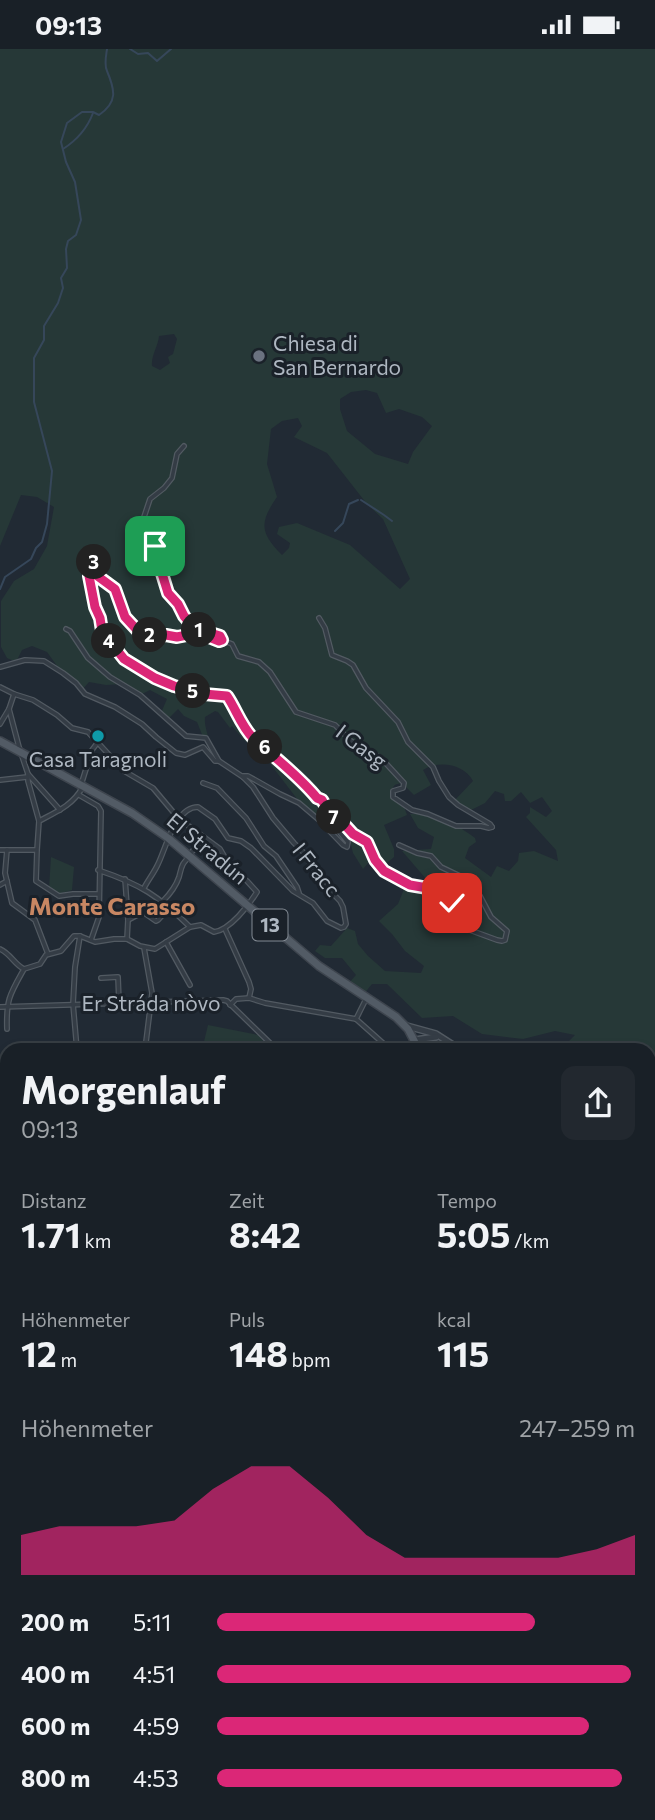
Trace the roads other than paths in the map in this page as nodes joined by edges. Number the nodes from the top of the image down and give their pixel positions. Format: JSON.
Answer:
{"nodes":[{"id":1,"x":184,"y":446,"type":"dead end"},
{"id":2,"x":319,"y":618,"type":"dead end"},
{"id":3,"x":66,"y":629,"type":"dead end"},
{"id":4,"x":221,"y":640,"type":"junction"},
{"id":5,"x":0,"y":667,"type":"edge"},
{"id":6,"x":0,"y":687,"type":"edge"},
{"id":7,"x":14,"y":694,"type":"junction"},
{"id":8,"x":9,"y":709,"type":"junction"},
{"id":9,"x":0,"y":725,"type":"edge"},
{"id":10,"x":0,"y":741,"type":"edge"},
{"id":11,"x":98,"y":742,"type":"junction"},
{"id":12,"x":21,"y":752,"type":"junction"},
{"id":13,"x":219,"y":761,"type":"junction"},
{"id":14,"x":28,"y":775,"type":"junction"},
{"id":15,"x":243,"y":777,"type":"junction"},
{"id":16,"x":0,"y":781,"type":"edge"},
{"id":17,"x":203,"y":783,"type":"dead end"},
{"id":18,"x":82,"y":785,"type":"junction"},
{"id":19,"x":79,"y":795,"type":"junction"},
{"id":20,"x":317,"y":798,"type":"junction"},
{"id":21,"x":60,"y":810,"type":"junction"},
{"id":22,"x":179,"y":819,"type":"junction"},
{"id":23,"x":39,"y":821,"type":"junction"},
{"id":24,"x":168,"y":838,"type":"junction"},
{"id":25,"x":204,"y":838,"type":"junction"},
{"id":26,"x":399,"y":845,"type":"dead end"},
{"id":27,"x":0,"y":850,"type":"edge"},
{"id":28,"x":7,"y":850,"type":"junction"},
{"id":29,"x":37,"y":850,"type":"junction"},
{"id":30,"x":189,"y":856,"type":"junction"},
{"id":31,"x":98,"y":870,"type":"junction"},
{"id":32,"x":125,"y":879,"type":"junction"},
{"id":33,"x":7,"y":881,"type":"junction"},
{"id":34,"x":0,"y":885,"type":"edge"},
{"id":35,"x":144,"y":888,"type":"junction"},
{"id":36,"x":299,"y":893,"type":"junction"},
{"id":37,"x":98,"y":894,"type":"junction"},
{"id":38,"x":163,"y":901,"type":"junction"},
{"id":39,"x":247,"y":905,"type":"junction"},
{"id":40,"x":170,"y":907,"type":"junction"},
{"id":41,"x":128,"y":920,"type":"junction"},
{"id":42,"x":190,"y":927,"type":"junction"},
{"id":43,"x":225,"y":929,"type":"junction"},
{"id":44,"x":80,"y":936,"type":"junction"},
{"id":45,"x":91,"y":940,"type":"junction"},
{"id":46,"x":127,"y":940,"type":"junction"},
{"id":47,"x":166,"y":942,"type":"junction"},
{"id":48,"x":144,"y":948,"type":"junction"},
{"id":49,"x":0,"y":949,"type":"edge"},
{"id":50,"x":48,"y":954,"type":"junction"},
{"id":51,"x":24,"y":969,"type":"junction"},
{"id":52,"x":101,"y":978,"type":"dead end"},
{"id":53,"x":190,"y":985,"type":"dead end"},
{"id":54,"x":249,"y":998,"type":"junction"},
{"id":55,"x":367,"y":998,"type":"junction"},
{"id":56,"x":151,"y":1002,"type":"junction"},
{"id":57,"x":119,"y":1003,"type":"junction"},
{"id":58,"x":73,"y":1004,"type":"junction"},
{"id":59,"x":230,"y":1005,"type":"junction"},
{"id":60,"x":6,"y":1006,"type":"junction"},
{"id":61,"x":0,"y":1007,"type":"edge"},
{"id":62,"x":356,"y":1019,"type":"junction"},
{"id":63,"x":405,"y":1025,"type":"junction"},
{"id":64,"x":7,"y":1029,"type":"dead end"},
{"id":65,"x":428,"y":1035,"type":"junction"},
{"id":66,"x":414,"y":1038,"type":"junction"},
{"id":67,"x":76,"y":1043,"type":"edge"},
{"id":68,"x":146,"y":1043,"type":"edge"},
{"id":69,"x":269,"y":1043,"type":"edge"},
{"id":70,"x":383,"y":1043,"type":"edge"},
{"id":71,"x":417,"y":1043,"type":"edge"},
{"id":72,"x":423,"y":1043,"type":"edge"},
{"id":73,"x":451,"y":1043,"type":"edge"}],
"edges":[{"from":1,"to":4,"type":"street"},
{"from":2,"to":4,"type":"street","name":"I Gasg"},
{"from":3,"to":13,"type":"street"},
{"from":4,"to":20,"type":"street"},
{"from":5,"to":13,"type":"street"},
{"from":6,"to":7,"type":"street"},
{"from":7,"to":8,"type":"street"},
{"from":7,"to":11,"type":"street"},
{"from":8,"to":9,"type":"street"},
{"from":8,"to":12,"type":"street"},
{"from":10,"to":12,"type":"main road","name":"El Stradún","number":"13"},
{"from":11,"to":18,"type":"street"},
{"from":11,"to":22,"type":"street"},
{"from":12,"to":14,"type":"street"},
{"from":12,"to":18,"type":"main road","name":"El Stradún","number":"13"},
{"from":13,"to":15,"type":"street"},
{"from":14,"to":16,"type":"street"},
{"from":14,"to":21,"type":"street"},
{"from":14,"to":23,"type":"street"},
{"from":15,"to":20,"type":"street","name":"I Fracc"},
{"from":15,"to":36,"type":"street","name":"I Fracc"},
{"from":17,"to":36,"type":"street"},
{"from":18,"to":19,"type":"street"},
{"from":18,"to":24,"type":"main road","name":"El Stradún","number":"13"},
{"from":19,"to":21,"type":"street"},
{"from":19,"to":31,"type":"street"},
{"from":20,"to":26,"type":"street"},
{"from":21,"to":23,"type":"street"},
{"from":22,"to":24,"type":"street"},
{"from":22,"to":25,"type":"street"},
{"from":22,"to":36,"type":"street","name":"I Fracc"},
{"from":23,"to":29,"type":"street"},
{"from":24,"to":30,"type":"main road","name":"El Stradún","number":"13"},
{"from":24,"to":35,"type":"street"},
{"from":25,"to":30,"type":"street"},
{"from":25,"to":39,"type":"street"},
{"from":27,"to":28,"type":"street"},
{"from":28,"to":29,"type":"street"},
{"from":28,"to":33,"type":"street"},
{"from":29,"to":37,"type":"street"},
{"from":30,"to":38,"type":"street"},
{"from":30,"to":39,"type":"main road","name":"El Stradún","number":"13"},
{"from":31,"to":32,"type":"street"},
{"from":31,"to":37,"type":"street"},
{"from":32,"to":35,"type":"street"},
{"from":32,"to":41,"type":"street"},
{"from":33,"to":34,"type":"street"},
{"from":33,"to":50,"type":"street"},
{"from":35,"to":38,"type":"street"},
{"from":37,"to":45,"type":"street"},
{"from":38,"to":40,"type":"street"},
{"from":39,"to":43,"type":"street"},
{"from":39,"to":55,"type":"main road","name":"El Stradún","number":"13"},
{"from":40,"to":41,"type":"street"},
{"from":40,"to":42,"type":"street"},
{"from":41,"to":46,"type":"street"},
{"from":42,"to":43,"type":"street"},
{"from":42,"to":47,"type":"street"},
{"from":43,"to":54,"type":"street"},
{"from":44,"to":45,"type":"street"},
{"from":44,"to":50,"type":"street"},
{"from":44,"to":58,"type":"street"},
{"from":45,"to":46,"type":"street"},
{"from":46,"to":48,"type":"street"},
{"from":47,"to":48,"type":"street"},
{"from":47,"to":53,"type":"street"},
{"from":48,"to":56,"type":"street"},
{"from":49,"to":51,"type":"street"},
{"from":50,"to":51,"type":"street"},
{"from":51,"to":60,"type":"street"},
{"from":52,"to":57,"type":"street"},
{"from":54,"to":59,"type":"street","name":"Er Stráda nòvo"},
{"from":54,"to":62,"type":"street","name":"Er Stráda nòvo"},
{"from":55,"to":62,"type":"street"},
{"from":55,"to":63,"type":"main road","name":"El Stradún","number":"13"},
{"from":56,"to":57,"type":"street","name":"Er Stráda nòvo"},
{"from":56,"to":59,"type":"street","name":"Er Stráda nòvo"},
{"from":56,"to":68,"type":"street"},
{"from":57,"to":58,"type":"street","name":"Er Stráda nòvo"},
{"from":58,"to":60,"type":"street","name":"Er Stráda nòvo"},
{"from":58,"to":67,"type":"street"},
{"from":59,"to":69,"type":"street"},
{"from":60,"to":61,"type":"street","name":"Er Stráda nòvo"},
{"from":60,"to":64,"type":"street"},
{"from":62,"to":70,"type":"street"},
{"from":63,"to":65,"type":"street"},
{"from":63,"to":66,"type":"main road","number":"13"},
{"from":65,"to":66,"type":"street"},
{"from":65,"to":72,"type":"street"},
{"from":65,"to":73,"type":"street"},
{"from":66,"to":71,"type":"main road","number":"13"}]}
